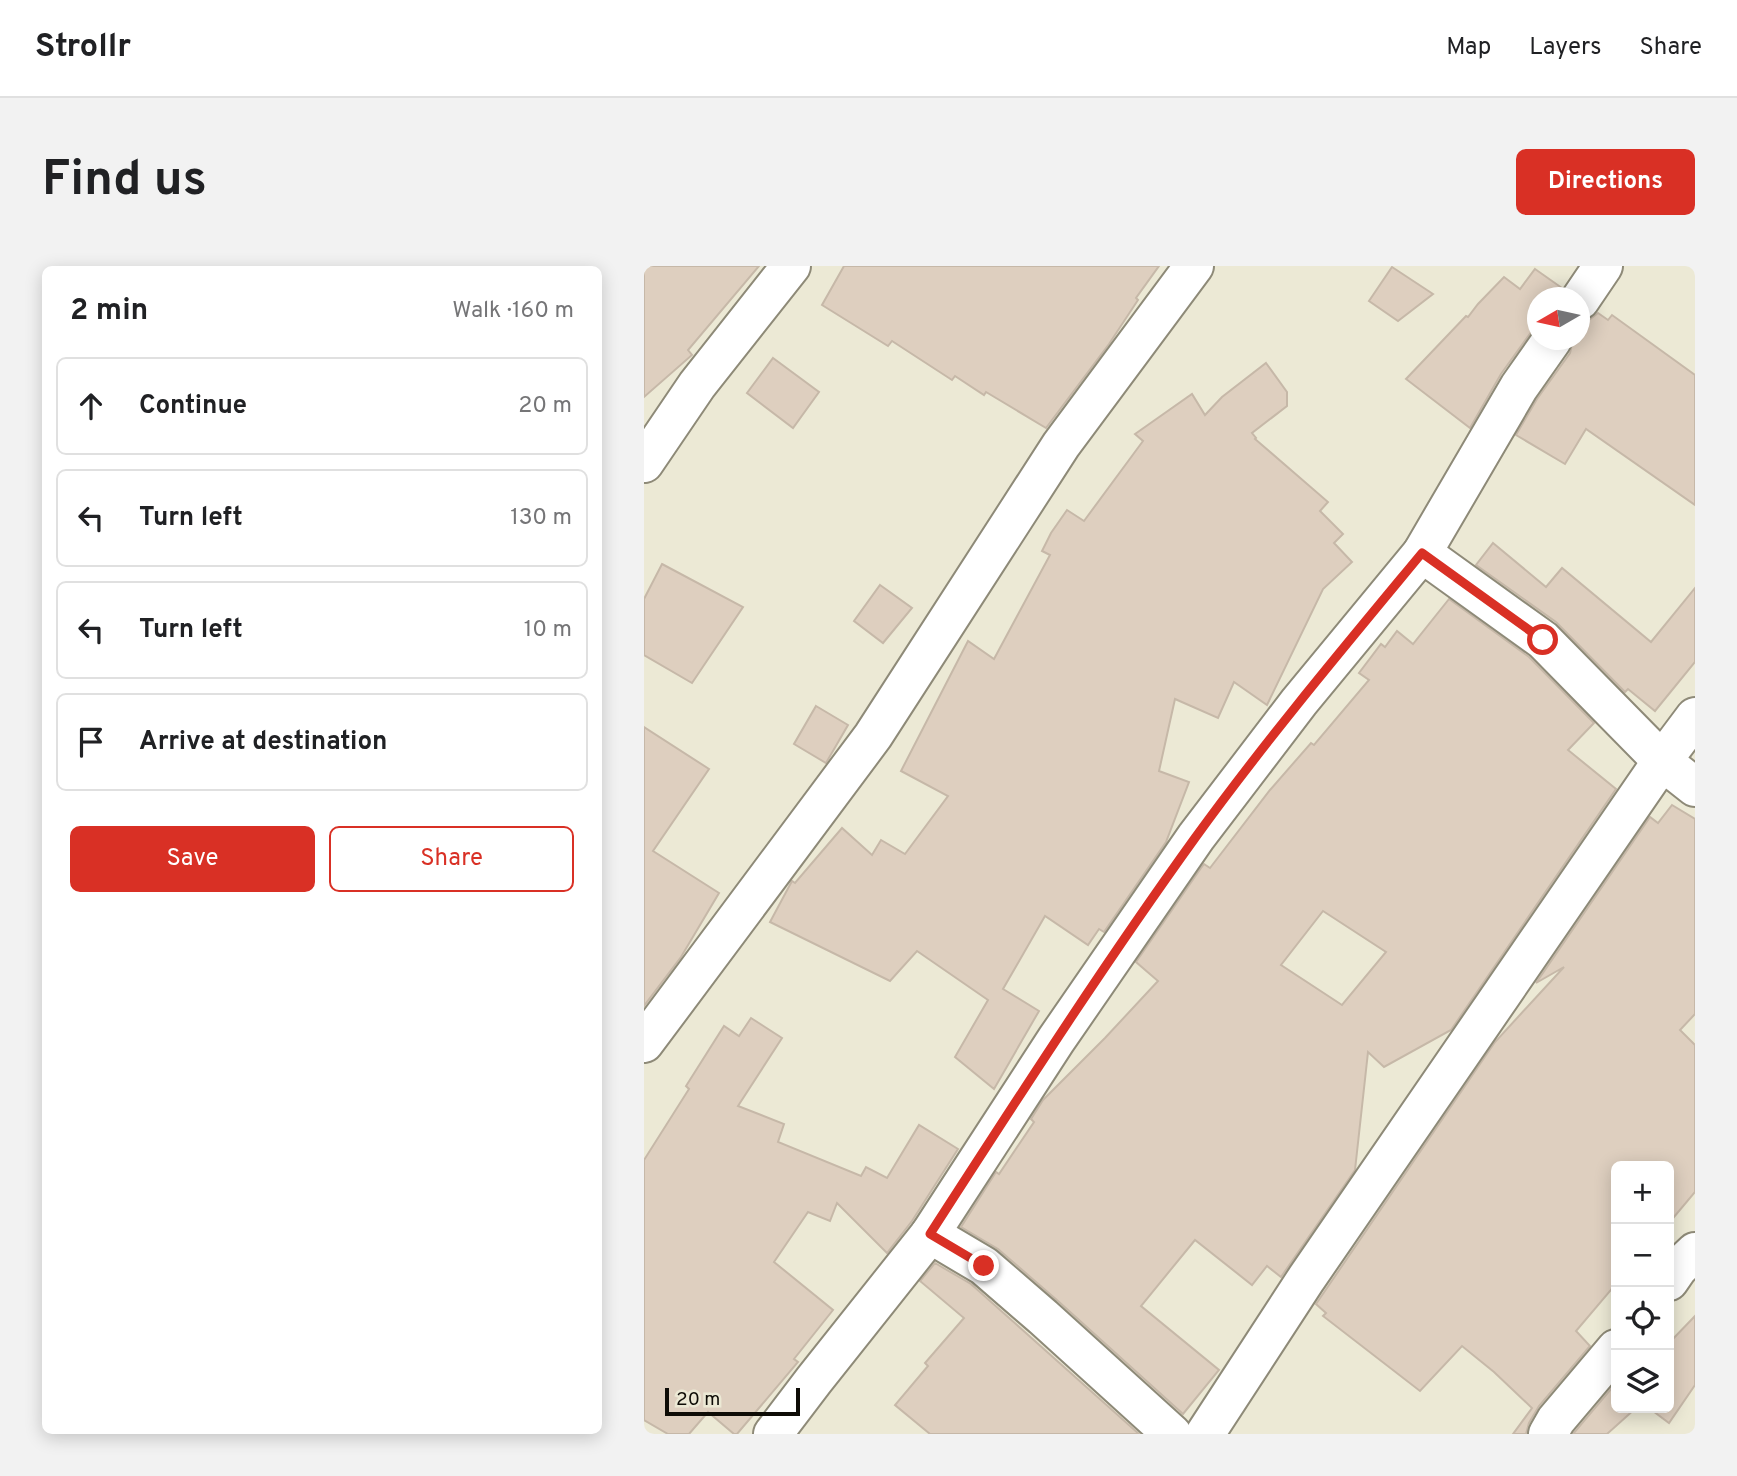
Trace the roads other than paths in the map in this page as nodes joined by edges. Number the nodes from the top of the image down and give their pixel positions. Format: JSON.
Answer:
{"nodes":[{"id":1,"x":791,"y":266,"type":"edge"},
{"id":2,"x":1194,"y":266,"type":"edge"},
{"id":3,"x":1603,"y":266,"type":"edge"},
{"id":4,"x":1589,"y":287,"type":"edge"},
{"id":5,"x":1545,"y":350,"type":"edge"},
{"id":6,"x":644,"y":463,"type":"edge"},
{"id":7,"x":1422,"y":553,"type":"junction"},
{"id":8,"x":1695,"y":717,"type":"edge"},
{"id":9,"x":1662,"y":761,"type":"junction"},
{"id":10,"x":1695,"y":787,"type":"edge"},
{"id":11,"x":644,"y":1043,"type":"edge"},
{"id":12,"x":930,"y":1234,"type":"junction"},
{"id":13,"x":1695,"y":1252,"type":"edge"},
{"id":14,"x":1674,"y":1274,"type":"edge"},
{"id":15,"x":1615,"y":1350,"type":"edge"},
{"id":16,"x":773,"y":1434,"type":"edge"},
{"id":17,"x":1172,"y":1434,"type":"edge"},
{"id":18,"x":1205,"y":1434,"type":"edge"},
{"id":19,"x":1548,"y":1434,"type":"edge"}],
"edges":[{"from":1,"to":6,"type":"street"},
{"from":2,"to":11,"type":"street"},
{"from":3,"to":4,"type":"street"},
{"from":5,"to":7,"type":"street"},
{"from":7,"to":9,"type":"street"},
{"from":7,"to":12,"type":"street"},
{"from":8,"to":9,"type":"street"},
{"from":9,"to":10,"type":"street"},
{"from":9,"to":18,"type":"street"},
{"from":12,"to":16,"type":"street"},
{"from":12,"to":17,"type":"street"},
{"from":13,"to":14,"type":"street"},
{"from":15,"to":19,"type":"street"}]}
